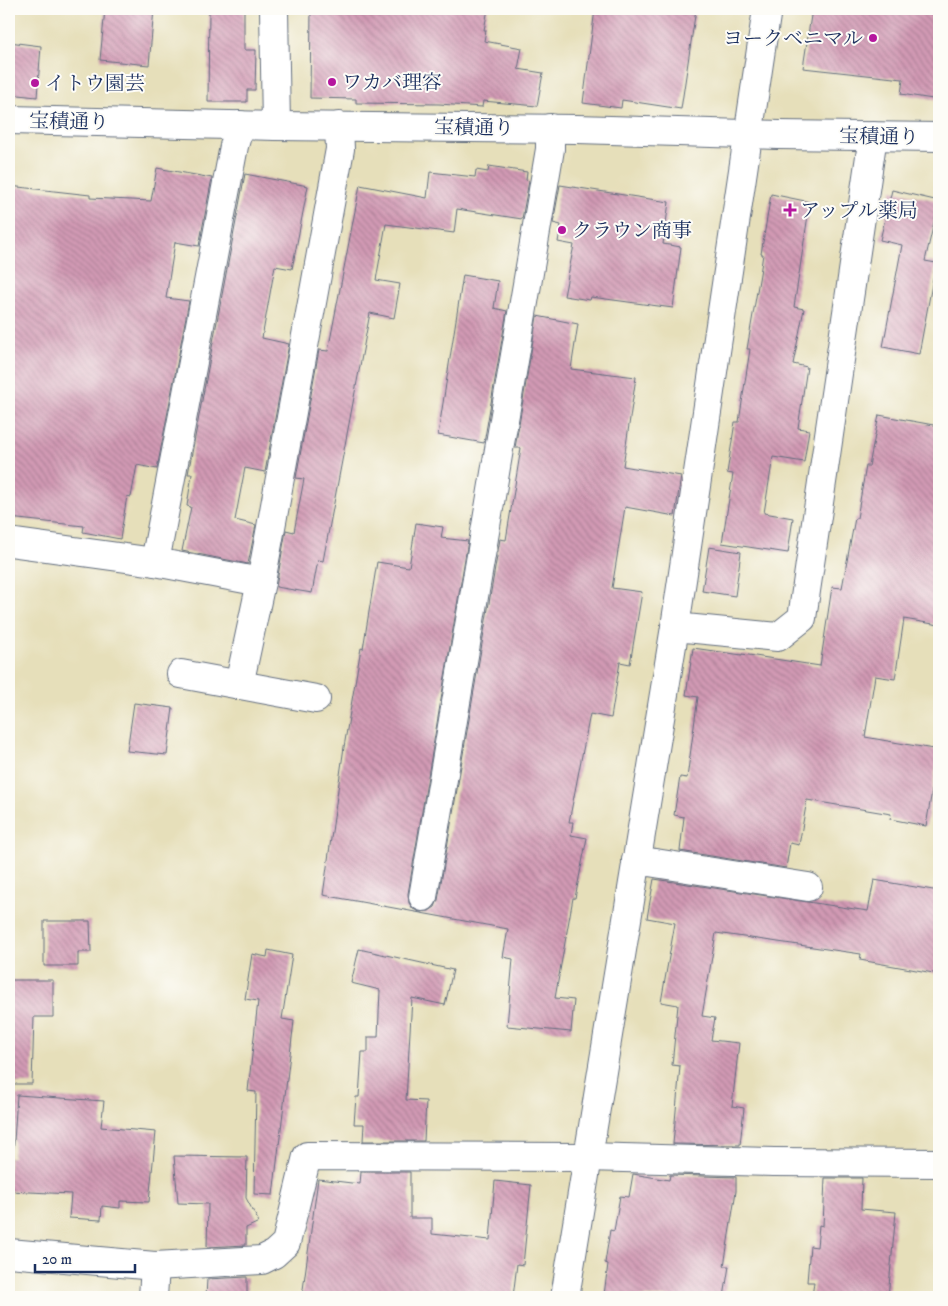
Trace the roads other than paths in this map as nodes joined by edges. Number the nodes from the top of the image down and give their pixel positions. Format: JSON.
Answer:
{"nodes":[{"id":1,"x":274,"y":9,"type":"edge"},
{"id":2,"x":767,"y":9,"type":"edge"},
{"id":3,"x":9,"y":120,"type":"edge"},
{"id":4,"x":240,"y":125,"type":"junction"},
{"id":5,"x":276,"y":126,"type":"junction"},
{"id":6,"x":339,"y":126,"type":"junction"},
{"id":7,"x":550,"y":128,"type":"junction"},
{"id":8,"x":750,"y":134,"type":"junction"},
{"id":9,"x":873,"y":136,"type":"junction"},
{"id":10,"x":939,"y":137,"type":"edge"},
{"id":11,"x":9,"y":542,"type":"edge"},
{"id":12,"x":155,"y":562,"type":"junction"},
{"id":13,"x":261,"y":582,"type":"junction"},
{"id":14,"x":675,"y":627,"type":"junction"},
{"id":15,"x":181,"y":674,"type":"dead end"},
{"id":16,"x":239,"y":685,"type":"junction"},
{"id":17,"x":316,"y":699,"type":"dead end"},
{"id":18,"x":636,"y":860,"type":"junction"},
{"id":19,"x":808,"y":887,"type":"dead end"},
{"id":20,"x":423,"y":897,"type":"dead end"},
{"id":21,"x":587,"y":1157,"type":"junction"},
{"id":22,"x":939,"y":1163,"type":"edge"},
{"id":23,"x":9,"y":1253,"type":"edge"},
{"id":24,"x":155,"y":1266,"type":"junction"},
{"id":25,"x":153,"y":1297,"type":"edge"},
{"id":26,"x":565,"y":1297,"type":"edge"}],
"edges":[{"from":1,"to":5,"type":"street"},
{"from":2,"to":8,"type":"street"},
{"from":3,"to":4,"type":"street","name":"宝積通り"},
{"from":4,"to":5,"type":"street","name":"宝積通り"},
{"from":4,"to":12,"type":"street"},
{"from":5,"to":6,"type":"street","name":"宝積通り"},
{"from":6,"to":7,"type":"street","name":"宝積通り"},
{"from":6,"to":13,"type":"street"},
{"from":7,"to":8,"type":"street","name":"宝積通り"},
{"from":7,"to":20,"type":"street"},
{"from":8,"to":9,"type":"street","name":"宝積通り"},
{"from":8,"to":14,"type":"street"},
{"from":9,"to":10,"type":"street","name":"宝積通り"},
{"from":9,"to":14,"type":"street"},
{"from":11,"to":12,"type":"street"},
{"from":12,"to":13,"type":"street"},
{"from":13,"to":16,"type":"street"},
{"from":14,"to":18,"type":"street"},
{"from":15,"to":16,"type":"street"},
{"from":16,"to":17,"type":"street"},
{"from":18,"to":19,"type":"street"},
{"from":18,"to":21,"type":"street"},
{"from":21,"to":22,"type":"street"},
{"from":21,"to":24,"type":"street"},
{"from":21,"to":26,"type":"street"},
{"from":23,"to":24,"type":"street"},
{"from":24,"to":25,"type":"street"}]}
